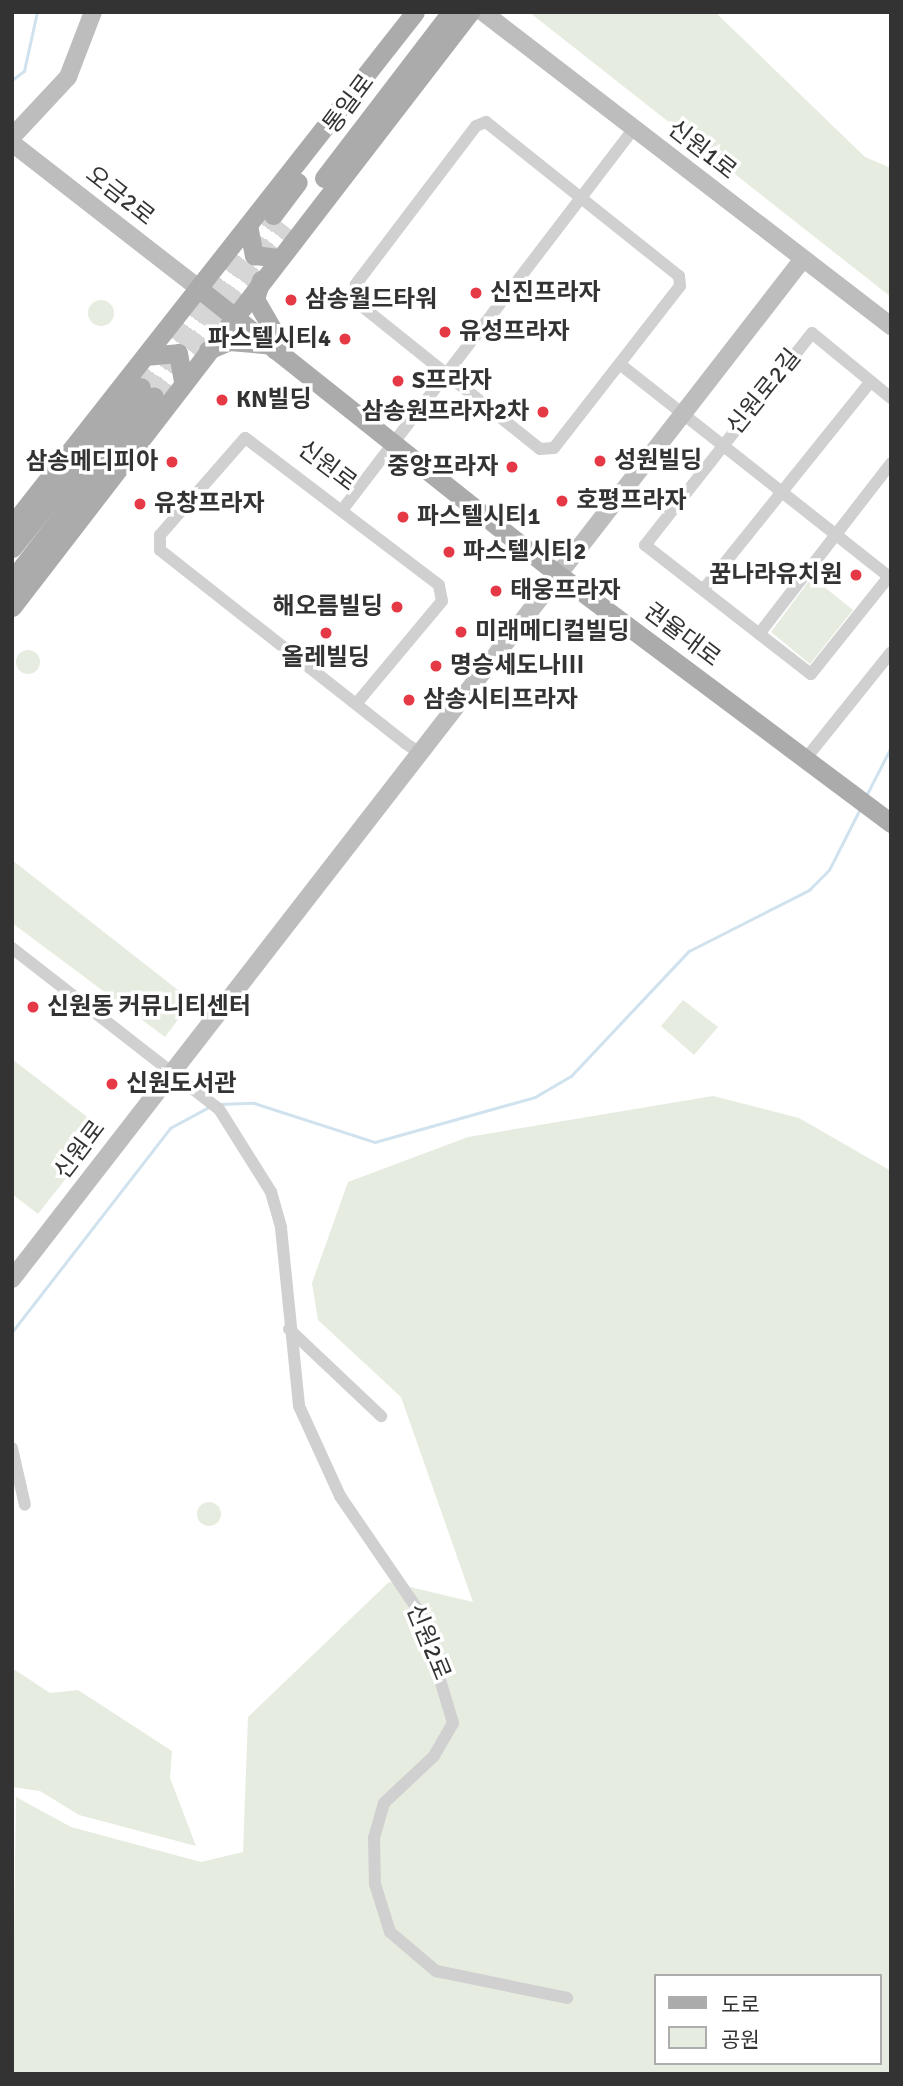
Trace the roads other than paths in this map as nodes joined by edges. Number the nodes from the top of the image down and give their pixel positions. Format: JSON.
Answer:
{"nodes":[{"id":1,"x":93,"y":12,"type":"edge"},
{"id":2,"x":415,"y":12,"type":"edge"},
{"id":3,"x":429,"y":12,"type":"edge"},
{"id":4,"x":451,"y":12,"type":"edge"},
{"id":5,"x":470,"y":12,"type":"edge"},
{"id":6,"x":483,"y":12,"type":"edge"},
{"id":7,"x":634,"y":129,"type":"junction"},
{"id":8,"x":12,"y":137,"type":"edge"},
{"id":9,"x":12,"y":143,"type":"edge"},
{"id":10,"x":583,"y":196,"type":"junction"},
{"id":11,"x":248,"y":225,"type":"junction"},
{"id":12,"x":278,"y":258,"type":"junction"},
{"id":13,"x":803,"y":259,"type":"junction"},
{"id":14,"x":261,"y":278,"type":"junction"},
{"id":15,"x":198,"y":288,"type":"junction"},
{"id":16,"x":233,"y":315,"type":"junction"},
{"id":17,"x":891,"y":326,"type":"edge"},
{"id":18,"x":271,"y":347,"type":"junction"},
{"id":19,"x":207,"y":350,"type":"junction"},
{"id":20,"x":145,"y":356,"type":"junction"},
{"id":21,"x":621,"y":365,"type":"junction"},
{"id":22,"x":447,"y":376,"type":"junction"},
{"id":23,"x":183,"y":380,"type":"junction"},
{"id":24,"x":870,"y":382,"type":"junction"},
{"id":25,"x":891,"y":398,"type":"edge"},
{"id":26,"x":681,"y":413,"type":"junction"},
{"id":27,"x":395,"y":444,"type":"junction"},
{"id":28,"x":722,"y":445,"type":"junction"},
{"id":29,"x":891,"y":463,"type":"edge"},
{"id":30,"x":781,"y":492,"type":"junction"},
{"id":31,"x":344,"y":509,"type":"junction"},
{"id":32,"x":12,"y":524,"type":"edge"},
{"id":33,"x":835,"y":535,"type":"junction"},
{"id":34,"x":12,"y":548,"type":"edge"},
{"id":35,"x":558,"y":574,"type":"junction"},
{"id":36,"x":890,"y":576,"type":"edge"},
{"id":37,"x":12,"y":580,"type":"edge"},
{"id":38,"x":703,"y":590,"type":"junction"},
{"id":39,"x":12,"y":607,"type":"edge"},
{"id":40,"x":759,"y":634,"type":"junction"},
{"id":41,"x":891,"y":652,"type":"edge"},
{"id":42,"x":356,"y":704,"type":"junction"},
{"id":43,"x":420,"y":753,"type":"junction"},
{"id":44,"x":807,"y":757,"type":"junction"},
{"id":45,"x":886,"y":819,"type":"edge"},
{"id":46,"x":12,"y":948,"type":"edge"},
{"id":47,"x":172,"y":1069,"type":"junction"},
{"id":48,"x":12,"y":1279,"type":"edge"},
{"id":49,"x":289,"y":1329,"type":"junction"},
{"id":50,"x":381,"y":1416,"type":"dead end"},
{"id":51,"x":12,"y":1448,"type":"edge"},
{"id":52,"x":25,"y":1505,"type":"dead end"},
{"id":53,"x":567,"y":1998,"type":"dead end"}],
"edges":[{"from":1,"to":8,"type":"street"},
{"from":2,"to":11,"type":"main road"},
{"from":3,"to":4,"type":"main road","name":"통일로"},
{"from":5,"to":12,"type":"main road"},
{"from":6,"to":7,"type":"street","name":"신원1로"},
{"from":7,"to":10,"type":"street"},
{"from":7,"to":13,"type":"street","name":"신원1로"},
{"from":9,"to":15,"type":"street","name":"오금2로"},
{"from":10,"to":21,"type":"street"},
{"from":10,"to":22,"type":"street"},
{"from":10,"to":22,"type":"street"},
{"from":11,"to":12,"type":"main road"},
{"from":11,"to":15,"type":"main road"},
{"from":12,"to":14,"type":"main road"},
{"from":13,"to":17,"type":"street","name":"신원1로"},
{"from":13,"to":26,"type":"street","name":"신원로"},
{"from":14,"to":16,"type":"main road"},
{"from":14,"to":18,"type":"main road"},
{"from":15,"to":16,"type":"main road","name":"권율대로"},
{"from":15,"to":20,"type":"main road"},
{"from":16,"to":18,"type":"main road","name":"권율대로"},
{"from":16,"to":19,"type":"main road"},
{"from":18,"to":19,"type":"main road"},
{"from":18,"to":27,"type":"main road","name":"권율대로"},
{"from":19,"to":23,"type":"main road"},
{"from":20,"to":23,"type":"main road"},
{"from":20,"to":32,"type":"main road"},
{"from":21,"to":22,"type":"street"},
{"from":21,"to":26,"type":"street"},
{"from":22,"to":27,"type":"street"},
{"from":23,"to":39,"type":"main road"},
{"from":24,"to":25,"type":"street","name":"신원로2길"},
{"from":24,"to":28,"type":"street","name":"신원로2길"},
{"from":24,"to":30,"type":"street"},
{"from":26,"to":28,"type":"street"},
{"from":26,"to":35,"type":"street","name":"신원로"},
{"from":27,"to":31,"type":"street"},
{"from":27,"to":35,"type":"main road","name":"권율대로"},
{"from":28,"to":30,"type":"street"},
{"from":28,"to":38,"type":"street"},
{"from":29,"to":33,"type":"street"},
{"from":30,"to":33,"type":"street"},
{"from":30,"to":38,"type":"street"},
{"from":31,"to":42,"type":"street","name":"신원로"},
{"from":31,"to":42,"type":"street","name":"신원로"},
{"from":33,"to":36,"type":"street"},
{"from":33,"to":40,"type":"street"},
{"from":34,"to":37,"type":"main road"},
{"from":35,"to":43,"type":"street","name":"신원로"},
{"from":35,"to":44,"type":"main road","name":"권율대로"},
{"from":36,"to":40,"type":"street"},
{"from":38,"to":40,"type":"street"},
{"from":41,"to":44,"type":"street"},
{"from":42,"to":43,"type":"street","name":"신원로"},
{"from":43,"to":47,"type":"street","name":"신원로"},
{"from":44,"to":45,"type":"main road","name":"권율대로"},
{"from":46,"to":47,"type":"street"},
{"from":47,"to":48,"type":"street","name":"신원로"},
{"from":47,"to":49,"type":"street","name":"신원2로"},
{"from":49,"to":50,"type":"street"},
{"from":49,"to":53,"type":"street","name":"신원2로"},
{"from":51,"to":52,"type":"street"}]}
